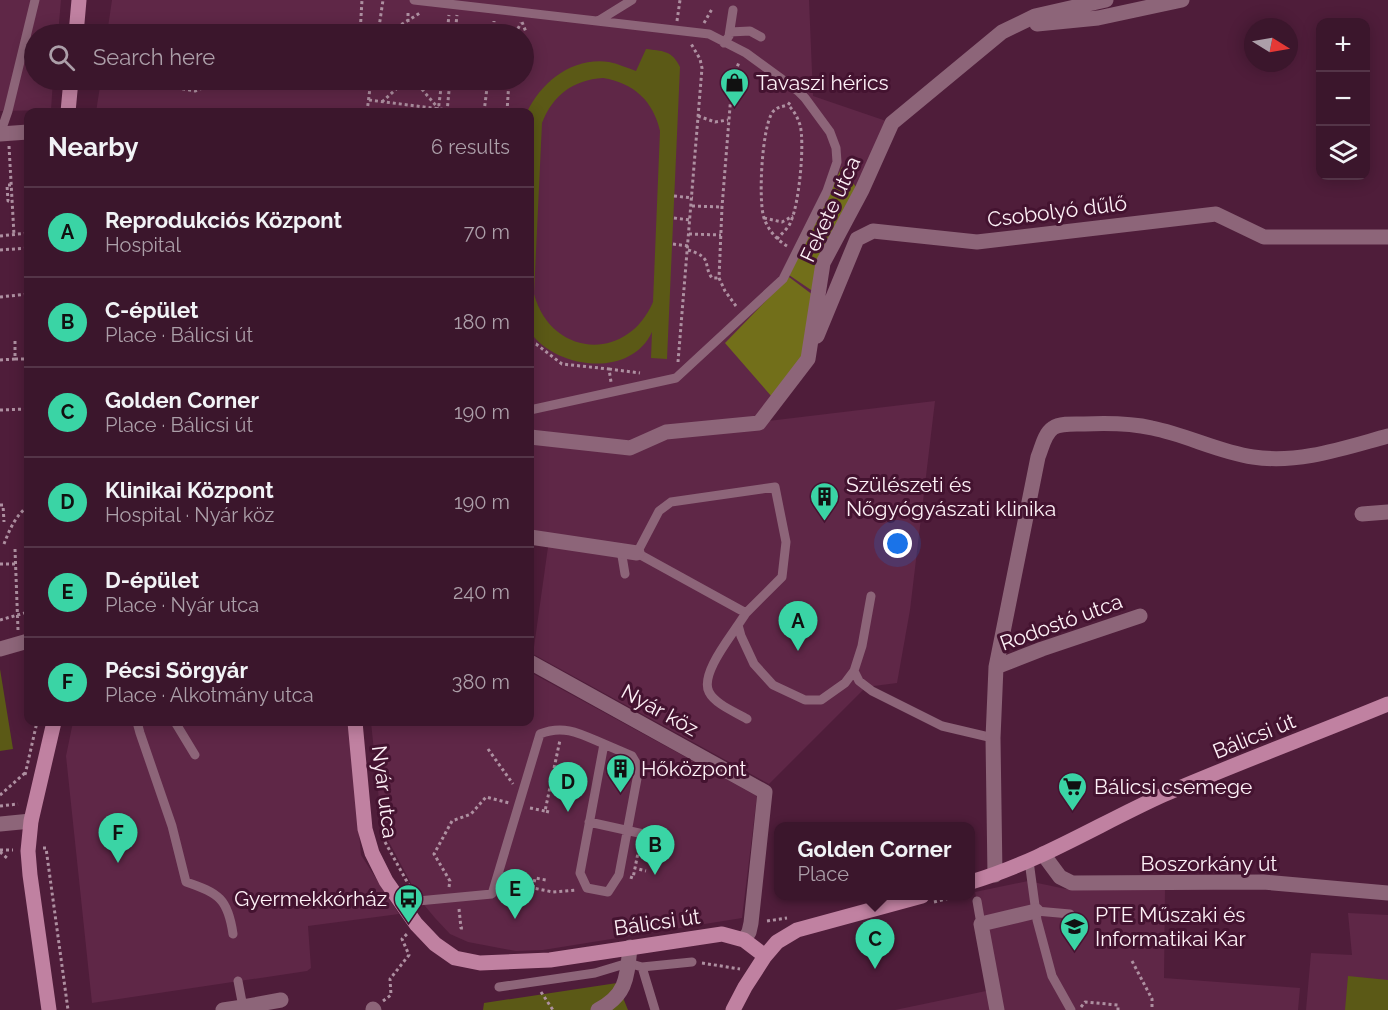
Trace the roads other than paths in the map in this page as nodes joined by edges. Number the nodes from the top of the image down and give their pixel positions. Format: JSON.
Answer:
{"nodes":[{"id":1,"x":35,"y":0,"type":"edge"},
{"id":2,"x":79,"y":0,"type":"edge"},
{"id":3,"x":414,"y":0,"type":"edge"},
{"id":4,"x":632,"y":0,"type":"edge"},
{"id":5,"x":1106,"y":0,"type":"edge"},
{"id":6,"x":1182,"y":0,"type":"edge"},
{"id":7,"x":733,"y":10,"type":"dead end"},
{"id":8,"x":598,"y":21,"type":"junction"},
{"id":9,"x":29,"y":24,"type":"edge"},
{"id":10,"x":77,"y":24,"type":"edge"},
{"id":11,"x":730,"y":32,"type":"junction"},
{"id":12,"x":1002,"y":32,"type":"junction"},
{"id":13,"x":761,"y":37,"type":"dead end"},
{"id":14,"x":724,"y":43,"type":"junction"},
{"id":15,"x":24,"y":45,"type":"edge"},
{"id":16,"x":70,"y":90,"type":"edge"},
{"id":17,"x":68,"y":108,"type":"edge"},
{"id":18,"x":24,"y":133,"type":"edge"},
{"id":19,"x":3,"y":137,"type":"edge"},
{"id":20,"x":1388,"y":237,"type":"edge"},
{"id":21,"x":808,"y":359,"type":"junction"},
{"id":22,"x":534,"y":409,"type":"edge"},
{"id":23,"x":1388,"y":436,"type":"edge"},
{"id":24,"x":534,"y":437,"type":"edge"},
{"id":25,"x":1388,"y":512,"type":"edge"},
{"id":26,"x":1362,"y":514,"type":"dead end"},
{"id":27,"x":534,"y":538,"type":"edge"},
{"id":28,"x":621,"y":550,"type":"junction"},
{"id":29,"x":637,"y":553,"type":"junction"},
{"id":30,"x":625,"y":574,"type":"dead end"},
{"id":31,"x":870,"y":596,"type":"dead end"},
{"id":32,"x":746,"y":613,"type":"junction"},
{"id":33,"x":1140,"y":616,"type":"dead end"},
{"id":34,"x":738,"y":625,"type":"junction"},
{"id":35,"x":24,"y":642,"type":"edge"},
{"id":36,"x":0,"y":649,"type":"edge"},
{"id":37,"x":534,"y":664,"type":"edge"},
{"id":38,"x":996,"y":668,"type":"junction"},
{"id":39,"x":854,"y":671,"type":"junction"},
{"id":40,"x":1388,"y":704,"type":"edge"},
{"id":41,"x":747,"y":719,"type":"dead end"},
{"id":42,"x":53,"y":726,"type":"edge"},
{"id":43,"x":139,"y":726,"type":"edge"},
{"id":44,"x":177,"y":726,"type":"edge"},
{"id":45,"x":355,"y":726,"type":"edge"},
{"id":46,"x":993,"y":738,"type":"junction"},
{"id":47,"x":604,"y":744,"type":"junction"},
{"id":48,"x":195,"y":755,"type":"dead end"},
{"id":49,"x":31,"y":821,"type":"junction"},
{"id":50,"x":589,"y":822,"type":"junction"},
{"id":51,"x":0,"y":824,"type":"edge"},
{"id":52,"x":628,"y":830,"type":"junction"},
{"id":53,"x":666,"y":839,"type":"dead end"},
{"id":54,"x":1036,"y":857,"type":"junction"},
{"id":55,"x":995,"y":875,"type":"junction"},
{"id":56,"x":975,"y":881,"type":"edge"},
{"id":57,"x":1388,"y":893,"type":"edge"},
{"id":58,"x":925,"y":900,"type":"edge"},
{"id":59,"x":977,"y":901,"type":"dead end"},
{"id":60,"x":402,"y":905,"type":"junction"},
{"id":61,"x":1036,"y":911,"type":"junction"},
{"id":62,"x":1070,"y":914,"type":"dead end"},
{"id":63,"x":981,"y":924,"type":"junction"},
{"id":64,"x":233,"y":934,"type":"dead end"},
{"id":65,"x":744,"y":940,"type":"junction"},
{"id":66,"x":630,"y":947,"type":"junction"},
{"id":67,"x":765,"y":956,"type":"junction"},
{"id":68,"x":550,"y":960,"type":"joint"},
{"id":69,"x":692,"y":962,"type":"road end"},
{"id":70,"x":635,"y":965,"type":"junction"},
{"id":71,"x":238,"y":981,"type":"dead end"},
{"id":72,"x":499,"y":987,"type":"dead end"},
{"id":73,"x":281,"y":1000,"type":"dead end"},
{"id":74,"x":244,"y":1008,"type":"edge"},
{"id":75,"x":49,"y":1010,"type":"edge"},
{"id":76,"x":224,"y":1010,"type":"edge"},
{"id":77,"x":598,"y":1010,"type":"edge"},
{"id":78,"x":655,"y":1010,"type":"edge"},
{"id":79,"x":734,"y":1010,"type":"edge"},
{"id":80,"x":997,"y":1010,"type":"edge"},
{"id":81,"x":1071,"y":1010,"type":"edge"}],
"edges":[{"from":1,"to":9,"type":"lane"},
{"from":2,"to":10,"type":"street"},
{"from":3,"to":8,"type":"lane"},
{"from":4,"to":8,"type":"lane"},
{"from":5,"to":12,"type":"street","name":"Fekete utca"},
{"from":6,"to":12,"type":"street","name":"Fekete utca"},
{"from":7,"to":11,"type":"lane"},
{"from":8,"to":14,"type":"lane"},
{"from":11,"to":13,"type":"lane"},
{"from":11,"to":14,"type":"lane"},
{"from":12,"to":21,"type":"street","name":"Fekete utca"},
{"from":14,"to":22,"type":"lane"},
{"from":15,"to":19,"type":"lane"},
{"from":16,"to":17,"type":"street"},
{"from":18,"to":19,"type":"street"},
{"from":20,"to":21,"type":"street","name":"Csobolyó dűlő"},
{"from":21,"to":24,"type":"street","name":"Fekete utca"},
{"from":23,"to":38,"type":"street","name":"Rodostó utca"},
{"from":25,"to":26,"type":"street"},
{"from":27,"to":28,"type":"street"},
{"from":28,"to":29,"type":"street"},
{"from":28,"to":30,"type":"lane"},
{"from":29,"to":32,"type":"lane"},
{"from":29,"to":32,"type":"lane"},
{"from":31,"to":39,"type":"lane"},
{"from":32,"to":34,"type":"lane"},
{"from":33,"to":38,"type":"street","name":"Rodostó utca"},
{"from":34,"to":39,"type":"lane"},
{"from":34,"to":41,"type":"lane"},
{"from":35,"to":36,"type":"street"},
{"from":37,"to":65,"type":"street","name":"Nyár köz"},
{"from":38,"to":46,"type":"street","name":"Rodostó utca"},
{"from":39,"to":46,"type":"lane"},
{"from":40,"to":54,"type":"street","name":"Bálicsi út"},
{"from":42,"to":49,"type":"street"},
{"from":43,"to":64,"type":"lane"},
{"from":44,"to":48,"type":"lane"},
{"from":45,"to":60,"type":"street","name":"Nyár utca"},
{"from":46,"to":55,"type":"street","name":"Rodostó utca"},
{"from":47,"to":50,"type":"lane"},
{"from":47,"to":52,"type":"lane"},
{"from":47,"to":60,"type":"lane"},
{"from":49,"to":51,"type":"street"},
{"from":49,"to":75,"type":"street"},
{"from":50,"to":52,"type":"lane"},
{"from":50,"to":52,"type":"lane"},
{"from":52,"to":53,"type":"lane"},
{"from":54,"to":55,"type":"street","name":"Bálicsi út"},
{"from":54,"to":57,"type":"street","name":"Boszorkány út"},
{"from":54,"to":61,"type":"lane"},
{"from":55,"to":56,"type":"street","name":"Bálicsi út"},
{"from":58,"to":67,"type":"street"},
{"from":59,"to":63,"type":"lane"},
{"from":60,"to":68,"type":"street","name":"Nyár utca"},
{"from":61,"to":62,"type":"lane"},
{"from":61,"to":63,"type":"street"},
{"from":61,"to":81,"type":"lane"},
{"from":63,"to":80,"type":"street"},
{"from":65,"to":66,"type":"street","name":"Bálicsi út"},
{"from":65,"to":67,"type":"street","name":"Bálicsi út"},
{"from":66,"to":68,"type":"street","name":"Bálicsi út"},
{"from":66,"to":70,"type":"street"},
{"from":67,"to":79,"type":"street"},
{"from":69,"to":70,"type":"lane"},
{"from":70,"to":72,"type":"lane"},
{"from":70,"to":77,"type":"street"},
{"from":70,"to":78,"type":"lane"},
{"from":71,"to":74,"type":"lane"},
{"from":73,"to":74,"type":"street"},
{"from":74,"to":76,"type":"street"}]}
